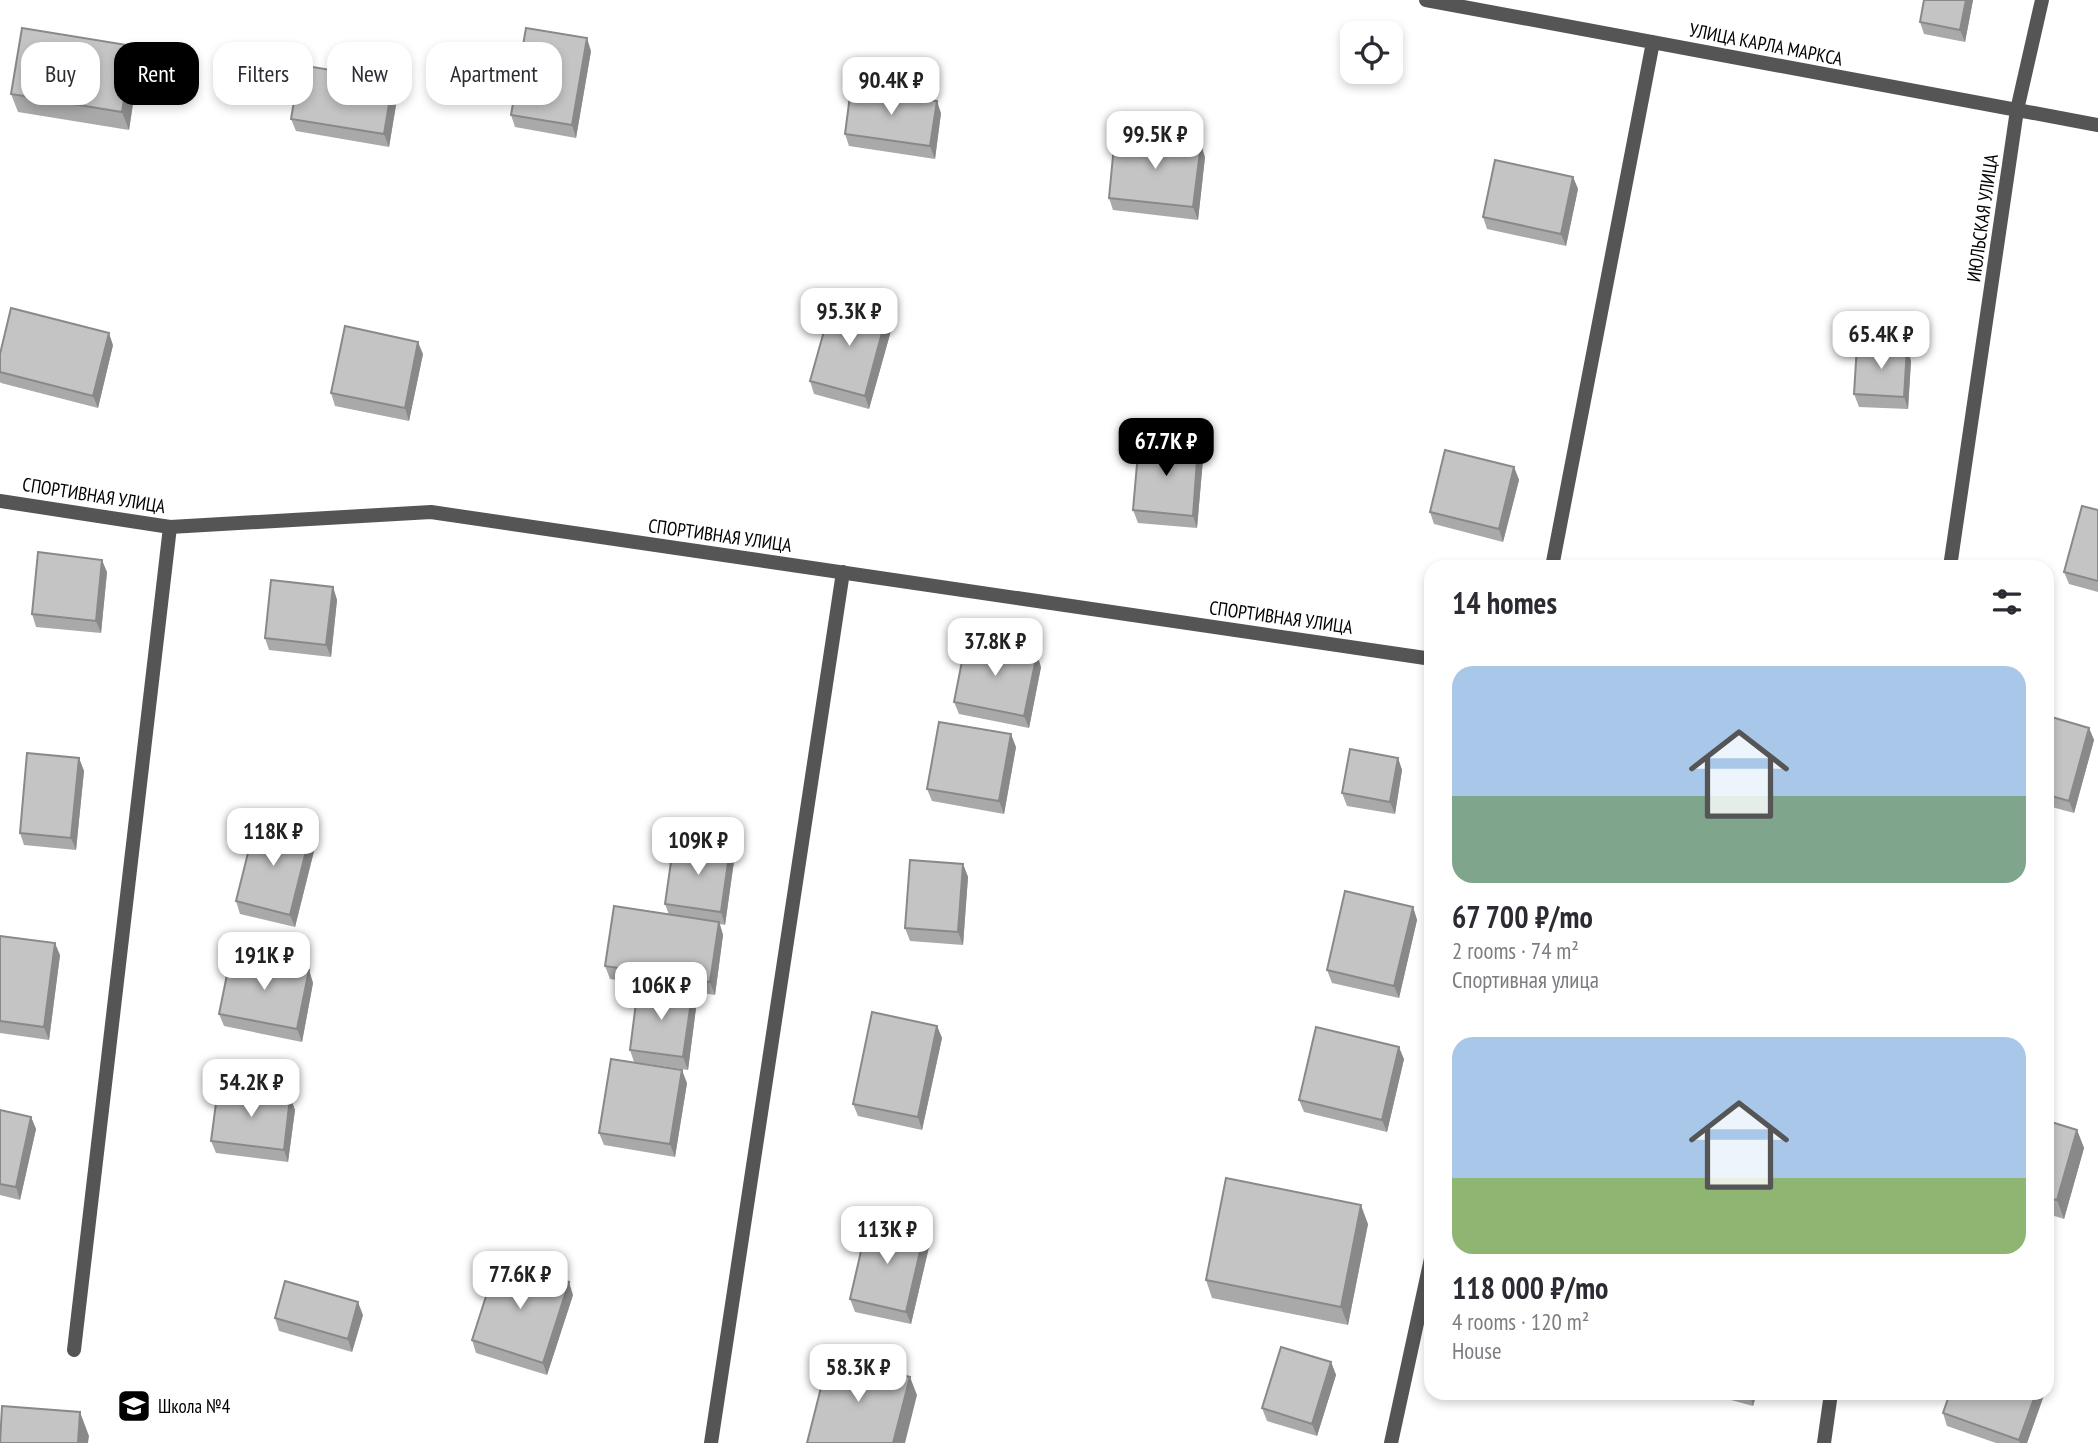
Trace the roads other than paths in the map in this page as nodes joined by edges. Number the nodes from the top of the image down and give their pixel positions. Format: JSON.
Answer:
{"nodes":[{"id":1,"x":1426,"y":0,"type":"edge"},
{"id":2,"x":1503,"y":0,"type":"edge"},
{"id":3,"x":2042,"y":0,"type":"edge"},
{"id":4,"x":1501,"y":16,"type":"junction"},
{"id":5,"x":1653,"y":42,"type":"junction"},
{"id":6,"x":2017,"y":110,"type":"junction"},
{"id":7,"x":2098,"y":125,"type":"edge"},
{"id":8,"x":0,"y":500,"type":"edge"},
{"id":9,"x":170,"y":527,"type":"junction"},
{"id":10,"x":1553,"y":560,"type":"edge"},
{"id":11,"x":1952,"y":560,"type":"edge"},
{"id":12,"x":843,"y":572,"type":"junction"},
{"id":13,"x":1424,"y":658,"type":"edge"},
{"id":14,"x":1424,"y":1291,"type":"edge"},
{"id":15,"x":74,"y":1350,"type":"dead end"},
{"id":16,"x":1830,"y":1400,"type":"edge"},
{"id":17,"x":710,"y":1443,"type":"edge"},
{"id":18,"x":1391,"y":1443,"type":"edge"},
{"id":19,"x":1824,"y":1443,"type":"edge"}],
"edges":[{"from":1,"to":4,"type":"street","name":"УЛИЦА КАРЛА МАРКСА"},
{"from":2,"to":4,"type":"street"},
{"from":3,"to":6,"type":"street","name":"ИЮЛЬСКАЯ УЛИЦА"},
{"from":4,"to":5,"type":"street","name":"УЛИЦА КАРЛА МАРКСА"},
{"from":5,"to":6,"type":"street","name":"УЛИЦА КАРЛА МАРКСА"},
{"from":5,"to":10,"type":"street"},
{"from":6,"to":7,"type":"street","name":"УЛИЦА КАРЛА МАРКСА"},
{"from":6,"to":11,"type":"street","name":"ИЮЛЬСКАЯ УЛИЦА"},
{"from":8,"to":9,"type":"street","name":"СПОРТИВНАЯ УЛИЦА"},
{"from":9,"to":12,"type":"street","name":"СПОРТИВНАЯ УЛИЦА"},
{"from":9,"to":15,"type":"street"},
{"from":12,"to":13,"type":"street","name":"СПОРТИВНАЯ УЛИЦА"},
{"from":12,"to":17,"type":"street"},
{"from":14,"to":18,"type":"street"},
{"from":16,"to":19,"type":"street"}]}
